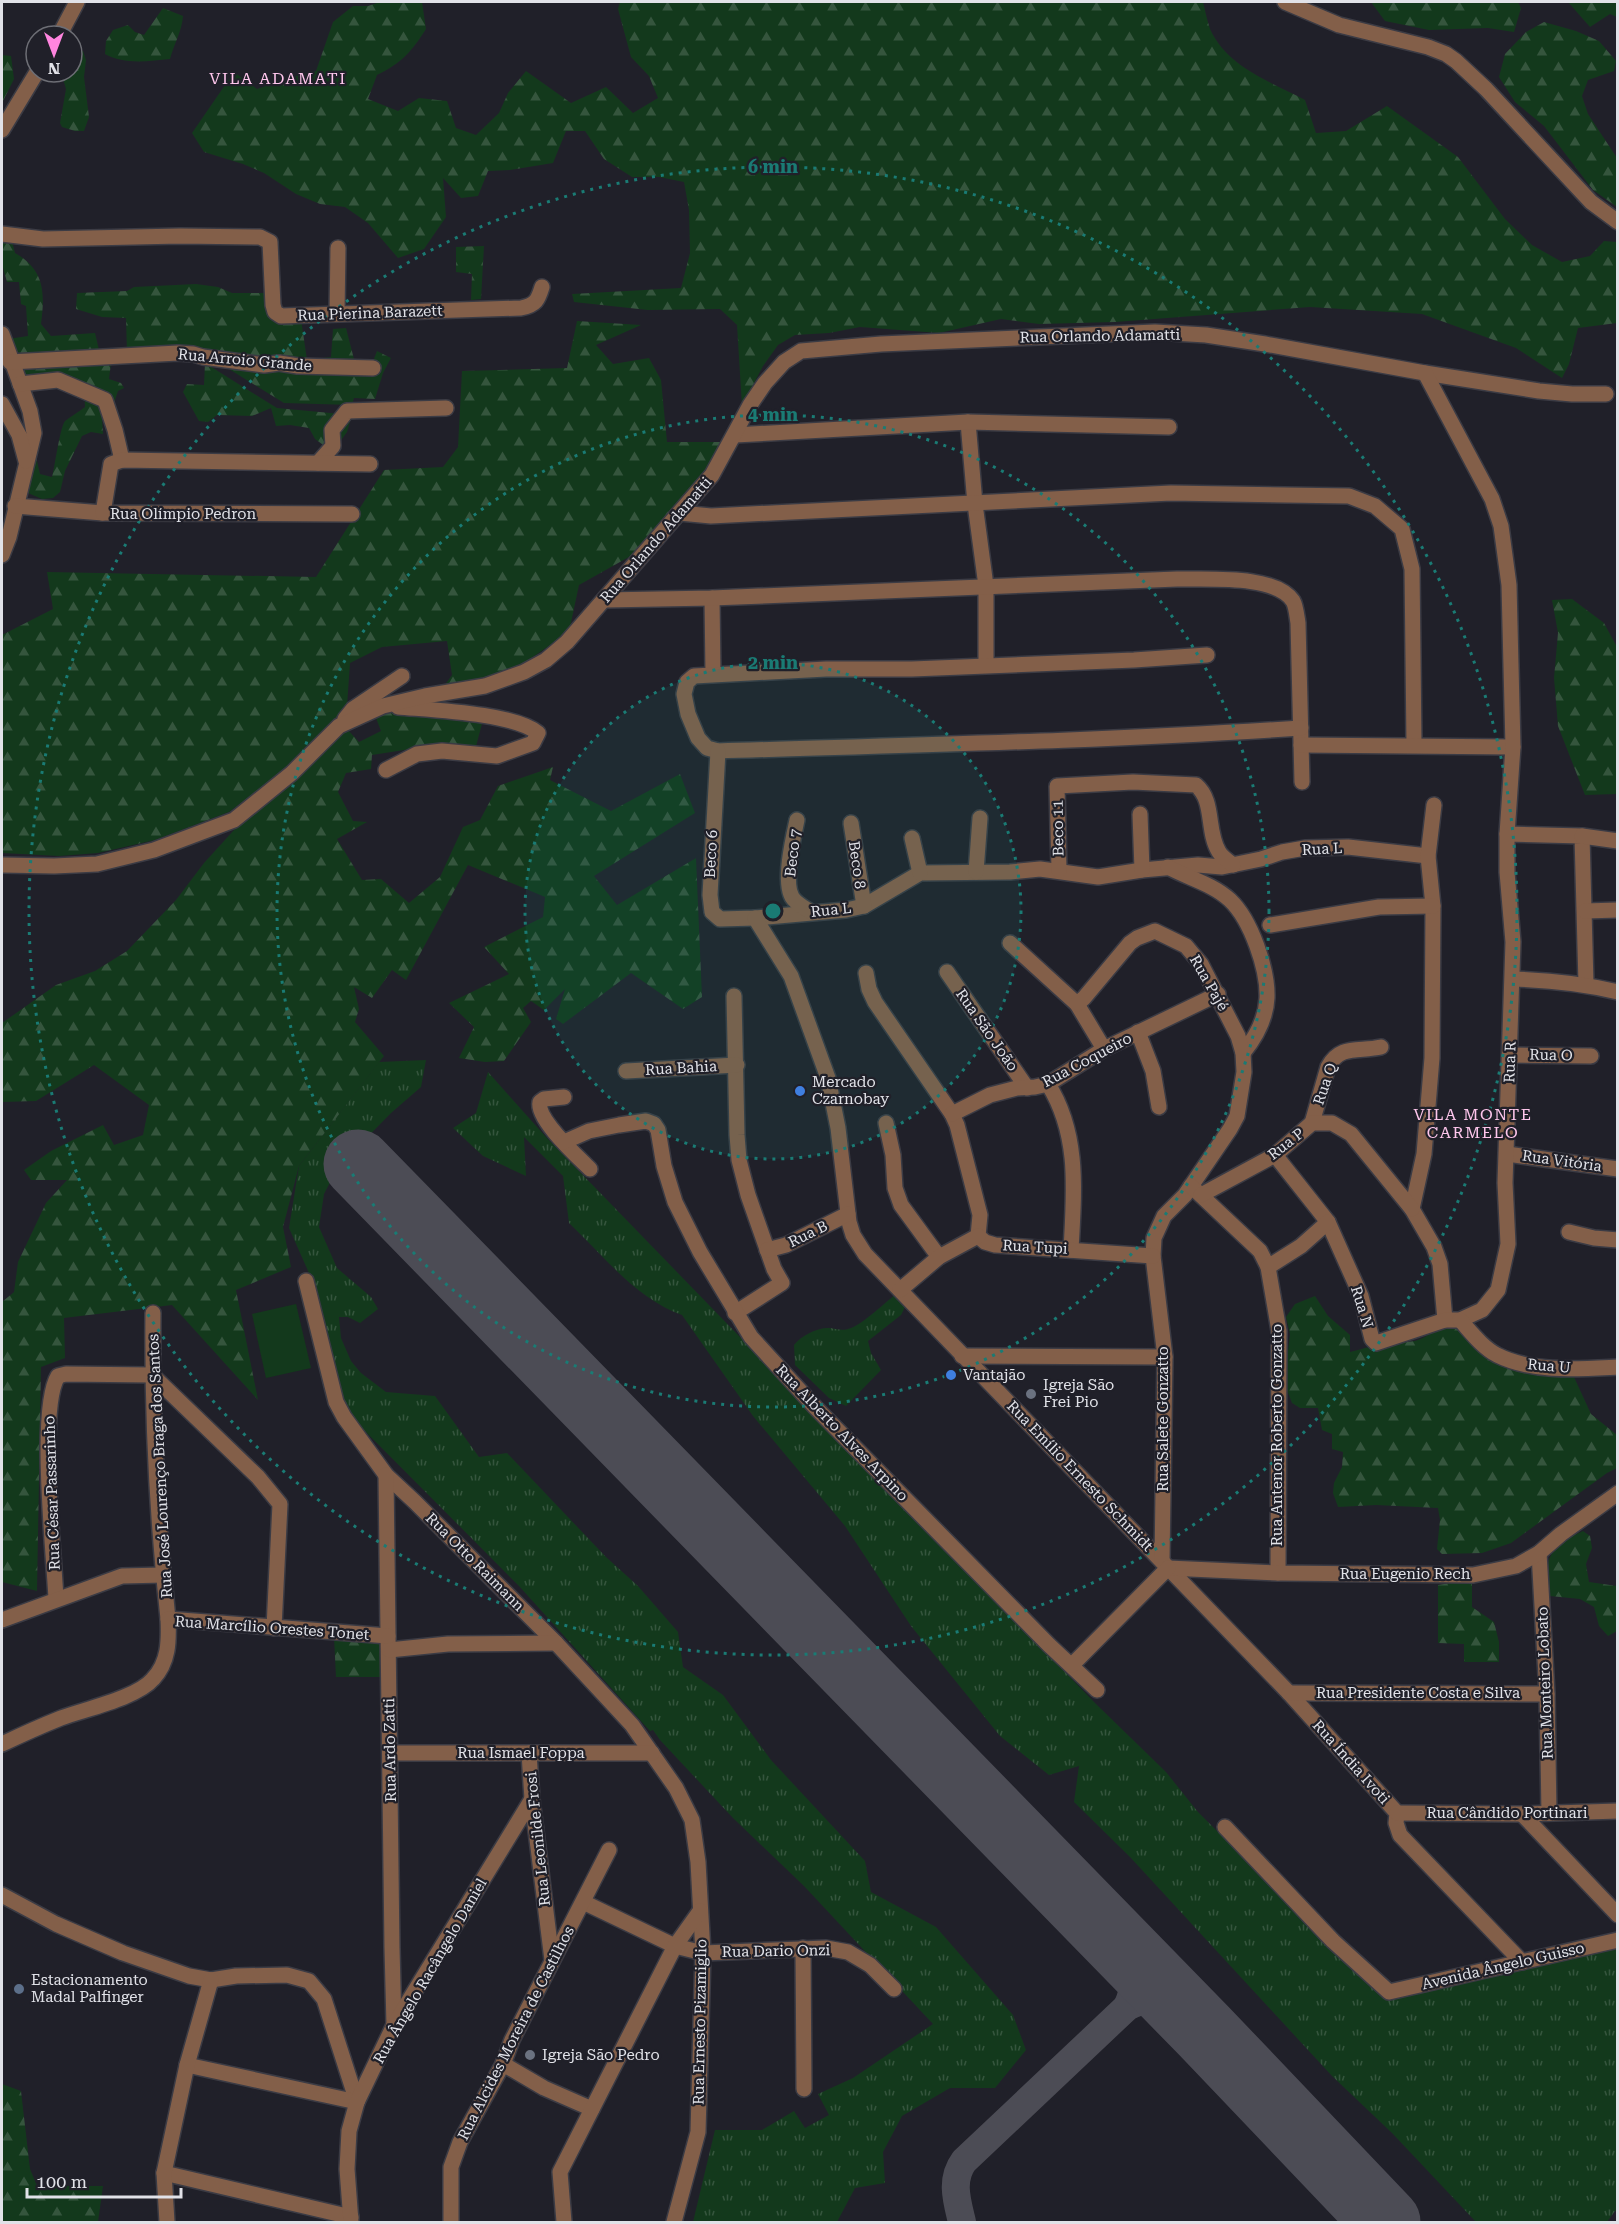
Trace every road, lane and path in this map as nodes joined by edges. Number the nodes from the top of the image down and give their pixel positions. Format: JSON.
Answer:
{"nodes":[{"id":1,"x":77,"y":2,"type":"edge"},
{"id":2,"x":1285,"y":2,"type":"edge"},
{"id":3,"x":65,"y":24,"type":"edge"},
{"id":4,"x":30,"y":84,"type":"edge"},
{"id":5,"x":2,"y":130,"type":"edge"},
{"id":6,"x":1617,"y":222,"type":"edge"},
{"id":7,"x":2,"y":234,"type":"edge"},
{"id":8,"x":338,"y":248,"type":"dead end"},
{"id":9,"x":542,"y":287,"type":"dead end"},
{"id":10,"x":337,"y":313,"type":"junction"},
{"id":11,"x":2,"y":334,"type":"edge"},
{"id":12,"x":10,"y":362,"type":"junction"},
{"id":13,"x":373,"y":368,"type":"dead end"},
{"id":14,"x":1425,"y":373,"type":"junction"},
{"id":15,"x":20,"y":384,"type":"junction"},
{"id":16,"x":1606,"y":394,"type":"dead end"},
{"id":17,"x":2,"y":404,"type":"edge"},
{"id":18,"x":446,"y":408,"type":"dead end"},
{"id":19,"x":968,"y":422,"type":"junction"},
{"id":20,"x":1169,"y":427,"type":"dead end"},
{"id":21,"x":735,"y":435,"type":"junction"},
{"id":22,"x":122,"y":460,"type":"junction"},
{"id":23,"x":318,"y":463,"type":"junction"},
{"id":24,"x":26,"y":464,"type":"junction"},
{"id":25,"x":370,"y":464,"type":"dead end"},
{"id":26,"x":975,"y":504,"type":"junction"},
{"id":27,"x":15,"y":506,"type":"junction"},
{"id":28,"x":103,"y":513,"type":"junction"},
{"id":29,"x":680,"y":513,"type":"junction"},
{"id":30,"x":352,"y":514,"type":"dead end"},
{"id":31,"x":2,"y":555,"type":"edge"},
{"id":32,"x":986,"y":586,"type":"junction"},
{"id":33,"x":712,"y":598,"type":"junction"},
{"id":34,"x":605,"y":600,"type":"junction"},
{"id":35,"x":1207,"y":655,"type":"dead end"},
{"id":36,"x":986,"y":665,"type":"junction"},
{"id":37,"x":713,"y":674,"type":"junction"},
{"id":38,"x":402,"y":676,"type":"dead end"},
{"id":39,"x":383,"y":706,"type":"junction"},
{"id":40,"x":339,"y":726,"type":"junction"},
{"id":41,"x":1301,"y":728,"type":"junction"},
{"id":42,"x":1414,"y":744,"type":"junction"},
{"id":43,"x":1301,"y":745,"type":"junction"},
{"id":44,"x":1513,"y":747,"type":"junction"},
{"id":45,"x":718,"y":751,"type":"junction"},
{"id":46,"x":386,"y":770,"type":"dead end"},
{"id":47,"x":1302,"y":782,"type":"dead end"},
{"id":48,"x":1434,"y":805,"type":"dead end"},
{"id":49,"x":1140,"y":814,"type":"dead end"},
{"id":50,"x":980,"y":818,"type":"dead end"},
{"id":51,"x":797,"y":820,"type":"dead end"},
{"id":52,"x":851,"y":823,"type":"dead end"},
{"id":53,"x":1507,"y":834,"type":"junction"},
{"id":54,"x":1582,"y":836,"type":"junction"},
{"id":55,"x":912,"y":838,"type":"dead end"},
{"id":56,"x":1617,"y":841,"type":"edge"},
{"id":57,"x":1428,"y":856,"type":"junction"},
{"id":58,"x":2,"y":865,"type":"edge"},
{"id":59,"x":1233,"y":865,"type":"junction"},
{"id":60,"x":1168,"y":867,"type":"junction"},
{"id":61,"x":1059,"y":870,"type":"junction"},
{"id":62,"x":1142,"y":870,"type":"junction"},
{"id":63,"x":976,"y":872,"type":"junction"},
{"id":64,"x":920,"y":873,"type":"junction"},
{"id":65,"x":864,"y":906,"type":"junction"},
{"id":66,"x":1433,"y":906,"type":"junction"},
{"id":67,"x":1617,"y":910,"type":"edge"},
{"id":68,"x":1585,"y":911,"type":"junction"},
{"id":69,"x":811,"y":912,"type":"junction"},
{"id":70,"x":755,"y":918,"type":"junction"},
{"id":71,"x":1270,"y":925,"type":"dead end"},
{"id":72,"x":1010,"y":943,"type":"dead end"},
{"id":73,"x":947,"y":972,"type":"dead end"},
{"id":74,"x":866,"y":973,"type":"dead end"},
{"id":75,"x":1513,"y":979,"type":"junction"},
{"id":76,"x":1586,"y":984,"type":"junction"},
{"id":77,"x":1617,"y":992,"type":"edge"},
{"id":78,"x":1218,"y":993,"type":"junction"},
{"id":79,"x":734,"y":996,"type":"dead end"},
{"id":80,"x":1077,"y":1004,"type":"junction"},
{"id":81,"x":1138,"y":1032,"type":"junction"},
{"id":82,"x":1381,"y":1047,"type":"dead end"},
{"id":83,"x":1104,"y":1049,"type":"junction"},
{"id":84,"x":1243,"y":1053,"type":"junction"},
{"id":85,"x":1511,"y":1055,"type":"junction"},
{"id":86,"x":1591,"y":1056,"type":"dead end"},
{"id":87,"x":736,"y":1065,"type":"junction"},
{"id":88,"x":626,"y":1071,"type":"dead end"},
{"id":89,"x":1048,"y":1084,"type":"junction"},
{"id":90,"x":1027,"y":1088,"type":"junction"},
{"id":91,"x":564,"y":1097,"type":"dead end"},
{"id":92,"x":1159,"y":1107,"type":"dead end"},
{"id":93,"x":952,"y":1114,"type":"junction"},
{"id":94,"x":886,"y":1123,"type":"dead end"},
{"id":95,"x":1312,"y":1123,"type":"junction"},
{"id":96,"x":564,"y":1142,"type":"junction"},
{"id":97,"x":1507,"y":1154,"type":"junction"},
{"id":98,"x":1275,"y":1155,"type":"junction"},
{"id":99,"x":590,"y":1169,"type":"dead end"},
{"id":100,"x":1617,"y":1169,"type":"edge"},
{"id":101,"x":1196,"y":1191,"type":"junction"},
{"id":102,"x":1412,"y":1209,"type":"junction"},
{"id":103,"x":848,"y":1214,"type":"junction"},
{"id":104,"x":1328,"y":1222,"type":"junction"},
{"id":105,"x":1569,"y":1232,"type":"dead end"},
{"id":106,"x":978,"y":1236,"type":"junction"},
{"id":107,"x":1617,"y":1240,"type":"edge"},
{"id":108,"x":767,"y":1250,"type":"junction"},
{"id":109,"x":1071,"y":1250,"type":"junction"},
{"id":110,"x":1153,"y":1256,"type":"junction"},
{"id":111,"x":939,"y":1257,"type":"junction"},
{"id":112,"x":1268,"y":1266,"type":"junction"},
{"id":113,"x":306,"y":1281,"type":"dead end"},
{"id":114,"x":900,"y":1290,"type":"junction"},
{"id":115,"x":1498,"y":1290,"type":"joint"},
{"id":116,"x":153,"y":1313,"type":"dead end"},
{"id":117,"x":735,"y":1313,"type":"junction"},
{"id":118,"x":1452,"y":1320,"type":"junction"},
{"id":119,"x":963,"y":1356,"type":"junction"},
{"id":120,"x":1165,"y":1357,"type":"junction"},
{"id":121,"x":1617,"y":1367,"type":"edge"},
{"id":122,"x":152,"y":1375,"type":"junction"},
{"id":123,"x":386,"y":1475,"type":"junction"},
{"id":124,"x":1617,"y":1492,"type":"edge"},
{"id":125,"x":1539,"y":1553,"type":"junction"},
{"id":126,"x":1165,"y":1564,"type":"junction"},
{"id":127,"x":1278,"y":1573,"type":"junction"},
{"id":128,"x":163,"y":1575,"type":"junction"},
{"id":129,"x":56,"y":1599,"type":"junction"},
{"id":130,"x":168,"y":1619,"type":"junction"},
{"id":131,"x":2,"y":1620,"type":"edge"},
{"id":132,"x":274,"y":1628,"type":"junction"},
{"id":133,"x":388,"y":1643,"type":"junction"},
{"id":134,"x":556,"y":1643,"type":"junction"},
{"id":135,"x":1072,"y":1665,"type":"junction"},
{"id":136,"x":1097,"y":1690,"type":"dead end"},
{"id":137,"x":1289,"y":1693,"type":"junction"},
{"id":138,"x":1547,"y":1694,"type":"junction"},
{"id":139,"x":2,"y":1744,"type":"edge"},
{"id":140,"x":390,"y":1753,"type":"junction"},
{"id":141,"x":529,"y":1753,"type":"junction"},
{"id":142,"x":652,"y":1753,"type":"junction"},
{"id":143,"x":532,"y":1799,"type":"junction"},
{"id":144,"x":1617,"y":1811,"type":"edge"},
{"id":145,"x":1396,"y":1813,"type":"junction"},
{"id":146,"x":1549,"y":1813,"type":"junction"},
{"id":147,"x":1522,"y":1814,"type":"junction"},
{"id":148,"x":692,"y":1820,"type":"joint"},
{"id":149,"x":1225,"y":1827,"type":"dead end"},
{"id":150,"x":609,"y":1850,"type":"dead end"},
{"id":151,"x":2,"y":1895,"type":"edge"},
{"id":152,"x":583,"y":1902,"type":"junction"},
{"id":153,"x":700,"y":1911,"type":"junction"},
{"id":154,"x":1617,"y":1915,"type":"edge"},
{"id":155,"x":1617,"y":1940,"type":"edge"},
{"id":156,"x":675,"y":1947,"type":"junction"},
{"id":157,"x":803,"y":1948,"type":"junction"},
{"id":158,"x":703,"y":1953,"type":"junction"},
{"id":159,"x":552,"y":1960,"type":"junction"},
{"id":160,"x":1522,"y":1962,"type":"junction"},
{"id":161,"x":211,"y":1980,"type":"junction"},
{"id":162,"x":894,"y":1989,"type":"dead end"},
{"id":163,"x":394,"y":2025,"type":"junction"},
{"id":164,"x":503,"y":2064,"type":"junction"},
{"id":165,"x":187,"y":2065,"type":"junction"},
{"id":166,"x":804,"y":2089,"type":"dead end"},
{"id":167,"x":357,"y":2102,"type":"junction"},
{"id":168,"x":592,"y":2109,"type":"junction"},
{"id":169,"x":164,"y":2174,"type":"junction"},
{"id":170,"x":351,"y":2220,"type":"edge"},
{"id":171,"x":167,"y":2223,"type":"edge"},
{"id":172,"x":452,"y":2223,"type":"edge"},
{"id":173,"x":564,"y":2223,"type":"edge"},
{"id":174,"x":674,"y":2223,"type":"edge"}],
"edges":[{"from":1,"to":3,"type":"street"},
{"from":2,"to":6,"type":"street"},
{"from":4,"to":5,"type":"street"},
{"from":7,"to":10,"type":"street","name":"Rua Pierina Barazett"},
{"from":8,"to":10,"type":"street"},
{"from":9,"to":10,"type":"street","name":"Rua Pierina Barazett"},
{"from":11,"to":12,"type":"street"},
{"from":12,"to":13,"type":"street","name":"Rua Arroio Grande"},
{"from":12,"to":15,"type":"street"},
{"from":14,"to":16,"type":"street","name":"Rua Orlando Adamatti"},
{"from":14,"to":21,"type":"street","name":"Rua Orlando Adamatti"},
{"from":14,"to":44,"type":"street","name":"Rua R"},
{"from":15,"to":22,"type":"street"},
{"from":15,"to":24,"type":"street"},
{"from":17,"to":24,"type":"street"},
{"from":18,"to":23,"type":"street"},
{"from":19,"to":20,"type":"street"},
{"from":19,"to":21,"type":"street"},
{"from":19,"to":26,"type":"street"},
{"from":21,"to":29,"type":"street","name":"Rua Orlando Adamatti"},
{"from":22,"to":23,"type":"street"},
{"from":22,"to":28,"type":"street"},
{"from":23,"to":25,"type":"street"},
{"from":24,"to":27,"type":"street"},
{"from":26,"to":29,"type":"street"},
{"from":26,"to":32,"type":"street"},
{"from":26,"to":42,"type":"street"},
{"from":27,"to":28,"type":"street","name":"Rua Olímpio Pedron"},
{"from":27,"to":31,"type":"street"},
{"from":28,"to":30,"type":"street","name":"Rua Olímpio Pedron"},
{"from":29,"to":34,"type":"street","name":"Rua Orlando Adamatti"},
{"from":32,"to":33,"type":"street"},
{"from":32,"to":36,"type":"street"},
{"from":32,"to":41,"type":"street"},
{"from":33,"to":34,"type":"street"},
{"from":33,"to":37,"type":"street"},
{"from":34,"to":39,"type":"street","name":"Rua Orlando Adamatti"},
{"from":35,"to":36,"type":"street"},
{"from":36,"to":37,"type":"street"},
{"from":37,"to":45,"type":"street"},
{"from":38,"to":40,"type":"street"},
{"from":39,"to":40,"type":"street","name":"Rua Orlando Adamatti"},
{"from":39,"to":46,"type":"street"},
{"from":40,"to":58,"type":"street","name":"Rua Orlando Adamatti"},
{"from":41,"to":43,"type":"street"},
{"from":41,"to":45,"type":"street"},
{"from":42,"to":43,"type":"street"},
{"from":42,"to":44,"type":"street"},
{"from":43,"to":47,"type":"street"},
{"from":44,"to":53,"type":"street","name":"Rua R"},
{"from":45,"to":70,"type":"street","name":"Beco 6"},
{"from":48,"to":57,"type":"street"},
{"from":49,"to":62,"type":"street"},
{"from":50,"to":63,"type":"street"},
{"from":51,"to":69,"type":"street","name":"Beco 7"},
{"from":52,"to":65,"type":"street","name":"Beco 8"},
{"from":53,"to":54,"type":"street"},
{"from":53,"to":75,"type":"street","name":"Rua R"},
{"from":54,"to":56,"type":"street"},
{"from":54,"to":68,"type":"street"},
{"from":55,"to":64,"type":"street"},
{"from":57,"to":59,"type":"street","name":"Rua L"},
{"from":57,"to":66,"type":"street"},
{"from":59,"to":60,"type":"street","name":"Rua L"},
{"from":59,"to":61,"type":"street","name":"Beco 11"},
{"from":60,"to":62,"type":"street","name":"Rua L"},
{"from":60,"to":84,"type":"street"},
{"from":61,"to":62,"type":"street","name":"Rua L"},
{"from":61,"to":63,"type":"street","name":"Rua L"},
{"from":63,"to":64,"type":"street","name":"Rua L"},
{"from":64,"to":65,"type":"street","name":"Rua L"},
{"from":65,"to":69,"type":"street","name":"Rua L"},
{"from":66,"to":71,"type":"street"},
{"from":66,"to":102,"type":"street"},
{"from":67,"to":68,"type":"street"},
{"from":68,"to":76,"type":"street"},
{"from":69,"to":70,"type":"street","name":"Rua L"},
{"from":70,"to":103,"type":"street","name":"Rua Emílio Ernesto Schmidt"},
{"from":72,"to":80,"type":"street"},
{"from":73,"to":90,"type":"street","name":"Rua São João"},
{"from":74,"to":93,"type":"street"},
{"from":75,"to":76,"type":"street"},
{"from":75,"to":85,"type":"street","name":"Rua R"},
{"from":76,"to":77,"type":"street"},
{"from":78,"to":80,"type":"street","name":"Rua Pajé"},
{"from":78,"to":81,"type":"street","name":"Rua Coqueiro"},
{"from":78,"to":84,"type":"street","name":"Rua Pajé"},
{"from":79,"to":87,"type":"street"},
{"from":80,"to":83,"type":"street"},
{"from":81,"to":83,"type":"street","name":"Rua Coqueiro"},
{"from":81,"to":92,"type":"street"},
{"from":82,"to":95,"type":"street","name":"Rua Q"},
{"from":83,"to":89,"type":"street","name":"Rua Coqueiro"},
{"from":84,"to":101,"type":"street","name":"Rua Salete Gonzatto"},
{"from":85,"to":86,"type":"street","name":"Rua O"},
{"from":85,"to":97,"type":"street","name":"Rua R"},
{"from":87,"to":88,"type":"street","name":"Rua Bahia"},
{"from":87,"to":108,"type":"street"},
{"from":89,"to":90,"type":"street","name":"Rua Coqueiro"},
{"from":89,"to":109,"type":"street"},
{"from":90,"to":93,"type":"street","name":"Rua Coqueiro"},
{"from":91,"to":96,"type":"street"},
{"from":93,"to":106,"type":"street"},
{"from":94,"to":111,"type":"street"},
{"from":95,"to":98,"type":"street","name":"Rua P"},
{"from":95,"to":102,"type":"street","name":"Rua P"},
{"from":96,"to":99,"type":"street"},
{"from":96,"to":117,"type":"street","name":"Rua Alberto Alves Arpino"},
{"from":97,"to":100,"type":"street","name":"Rua Vitória"},
{"from":97,"to":115,"type":"street","name":"Rua R"},
{"from":98,"to":101,"type":"street","name":"Rua P"},
{"from":98,"to":104,"type":"street","name":"Rua N"},
{"from":101,"to":110,"type":"street","name":"Rua Salete Gonzatto"},
{"from":101,"to":112,"type":"street","name":"Rua Antenor Roberto Gonzatto"},
{"from":102,"to":118,"type":"street"},
{"from":103,"to":108,"type":"street","name":"Rua B"},
{"from":103,"to":114,"type":"street","name":"Rua Emílio Ernesto Schmidt"},
{"from":104,"to":112,"type":"street"},
{"from":104,"to":118,"type":"street","name":"Rua N"},
{"from":105,"to":107,"type":"street"},
{"from":106,"to":109,"type":"street","name":"Rua Tupi"},
{"from":106,"to":111,"type":"street"},
{"from":108,"to":117,"type":"street"},
{"from":109,"to":110,"type":"street","name":"Rua Tupi"},
{"from":110,"to":120,"type":"street","name":"Rua Salete Gonzatto"},
{"from":111,"to":114,"type":"street"},
{"from":112,"to":127,"type":"street","name":"Rua Antenor Roberto Gonzatto"},
{"from":113,"to":123,"type":"street","name":"Rua Otto Raimann"},
{"from":114,"to":119,"type":"street","name":"Rua Emílio Ernesto Schmidt"},
{"from":115,"to":118,"type":"street","name":"Rua N"},
{"from":116,"to":122,"type":"street","name":"Rua José Lourenço Braga dos Santos"},
{"from":117,"to":135,"type":"street","name":"Rua Alberto Alves Arpino"},
{"from":118,"to":121,"type":"street","name":"Rua U"},
{"from":119,"to":120,"type":"street"},
{"from":119,"to":126,"type":"street","name":"Rua Emílio Ernesto Schmidt"},
{"from":120,"to":126,"type":"street","name":"Rua Salete Gonzatto"},
{"from":122,"to":128,"type":"street","name":"Rua José Lourenço Braga dos Santos"},
{"from":122,"to":129,"type":"street","name":"Rua César Passarinho"},
{"from":122,"to":132,"type":"street"},
{"from":123,"to":133,"type":"street","name":"Rua Ardo Zatti"},
{"from":123,"to":134,"type":"street","name":"Rua Otto Raimann"},
{"from":124,"to":125,"type":"street","name":"Rua Eugenio Rech"},
{"from":125,"to":127,"type":"street","name":"Rua Eugenio Rech"},
{"from":125,"to":138,"type":"street","name":"Rua Monteiro Lobato"},
{"from":126,"to":127,"type":"street","name":"Rua Eugenio Rech"},
{"from":126,"to":135,"type":"street"},
{"from":126,"to":137,"type":"street","name":"Rua Índia Ivoti"},
{"from":128,"to":129,"type":"street"},
{"from":128,"to":130,"type":"street","name":"Rua José Lourenço Braga dos Santos"},
{"from":129,"to":131,"type":"street"},
{"from":130,"to":132,"type":"street","name":"Rua Marcílio Orestes Tonet"},
{"from":130,"to":139,"type":"street","name":"Rua Marcílio Orestes Tonet"},
{"from":132,"to":133,"type":"street","name":"Rua Marcílio Orestes Tonet"},
{"from":133,"to":134,"type":"street","name":"Rua Marcílio Orestes Tonet"},
{"from":133,"to":140,"type":"street","name":"Rua Ardo Zatti"},
{"from":134,"to":142,"type":"street","name":"Rua Otto Raimann"},
{"from":135,"to":136,"type":"street","name":"Rua Alberto Alves Arpino"},
{"from":137,"to":138,"type":"street","name":"Rua Presidente Costa e Silva"},
{"from":137,"to":145,"type":"street","name":"Rua Índia Ivoti"},
{"from":138,"to":146,"type":"street","name":"Rua Monteiro Lobato"},
{"from":140,"to":141,"type":"street","name":"Rua Ismael Foppa"},
{"from":140,"to":163,"type":"street","name":"Rua Ardo Zatti"},
{"from":141,"to":142,"type":"street","name":"Rua Ismael Foppa"},
{"from":141,"to":143,"type":"street","name":"Rua Leonilde Frosi"},
{"from":142,"to":148,"type":"street","name":"Rua Otto Raimann"},
{"from":143,"to":159,"type":"street","name":"Rua Leonilde Frosi"},
{"from":143,"to":163,"type":"street","name":"Rua Ângelo Racângelo Daniel"},
{"from":144,"to":146,"type":"street","name":"Rua Cândido Portinari"},
{"from":145,"to":147,"type":"street","name":"Rua Cândido Portinari"},
{"from":145,"to":160,"type":"street","name":"Rua Índia Ivoti"},
{"from":146,"to":147,"type":"street","name":"Rua Cândido Portinari"},
{"from":147,"to":154,"type":"street"},
{"from":148,"to":153,"type":"street","name":"Rua Ernesto Pizamiglio"},
{"from":149,"to":160,"type":"street","name":"Avenida Ângelo Guisso"},
{"from":150,"to":152,"type":"street","name":"Rua Alcides Moreira de Castilhos"},
{"from":151,"to":161,"type":"street"},
{"from":152,"to":156,"type":"street","name":"Rua Dario Onzi"},
{"from":152,"to":159,"type":"street","name":"Rua Alcides Moreira de Castilhos"},
{"from":153,"to":156,"type":"street"},
{"from":153,"to":158,"type":"street","name":"Rua Ernesto Pizamiglio"},
{"from":155,"to":160,"type":"street","name":"Avenida Ângelo Guisso"},
{"from":156,"to":158,"type":"street","name":"Rua Dario Onzi"},
{"from":156,"to":168,"type":"street"},
{"from":157,"to":158,"type":"street","name":"Rua Dario Onzi"},
{"from":157,"to":162,"type":"street","name":"Rua Dario Onzi"},
{"from":157,"to":166,"type":"street"},
{"from":158,"to":174,"type":"street","name":"Rua Ernesto Pizamiglio"},
{"from":159,"to":164,"type":"street","name":"Rua Alcides Moreira de Castilhos"},
{"from":161,"to":165,"type":"street"},
{"from":161,"to":167,"type":"street"},
{"from":163,"to":167,"type":"street","name":"Rua Ângelo Racângelo Daniel"},
{"from":164,"to":168,"type":"street"},
{"from":164,"to":172,"type":"street","name":"Rua Alcides Moreira de Castilhos"},
{"from":165,"to":167,"type":"street"},
{"from":165,"to":169,"type":"street"},
{"from":167,"to":170,"type":"street","name":"Rua Ângelo Racângelo Daniel"},
{"from":168,"to":173,"type":"street"},
{"from":169,"to":170,"type":"street"},
{"from":169,"to":171,"type":"street"}]}
